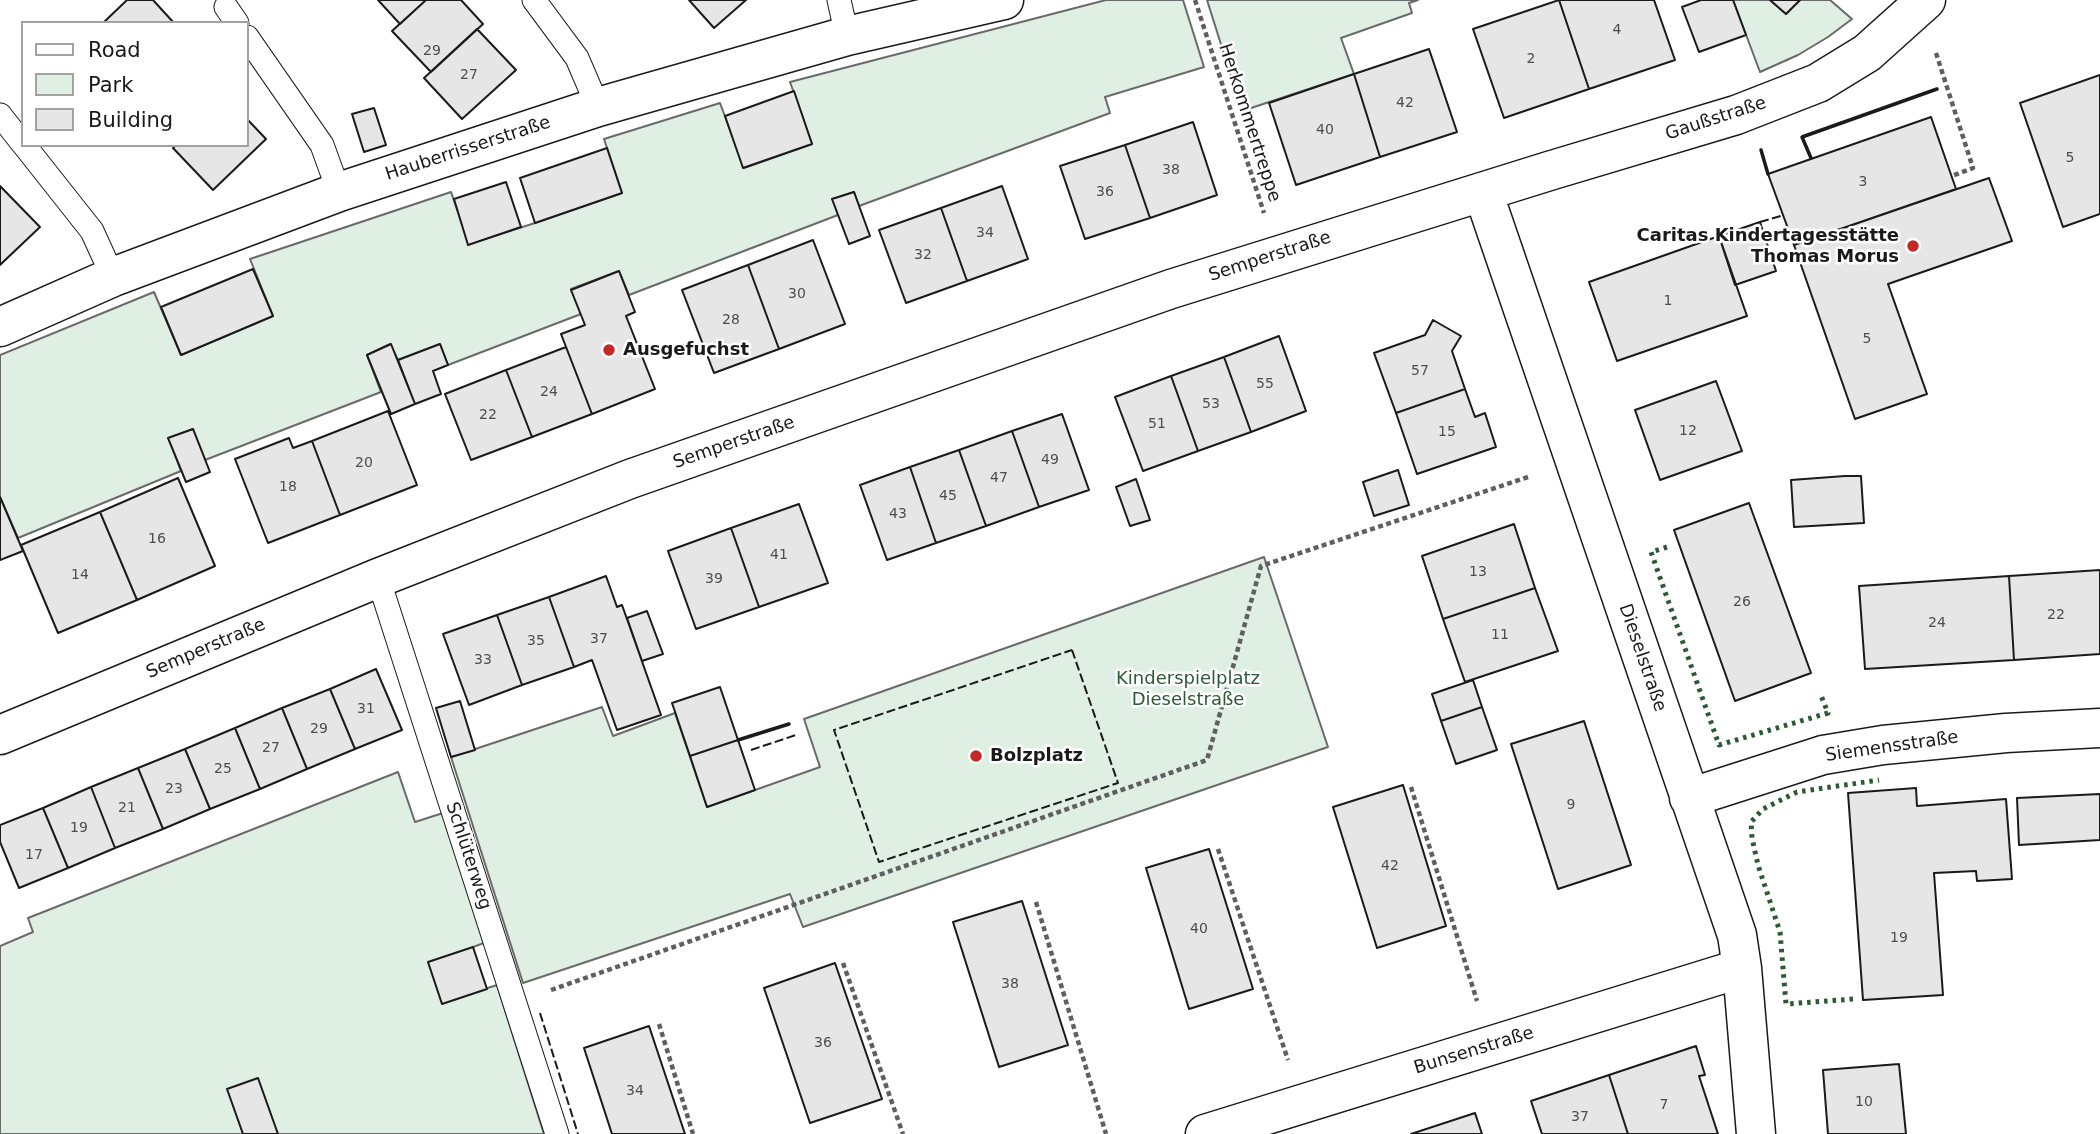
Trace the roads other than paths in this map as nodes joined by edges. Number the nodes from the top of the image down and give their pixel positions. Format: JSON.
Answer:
{"nodes":[{"id":1,"x":534,"y":0,"type":"edge"},
{"id":2,"x":839,"y":0,"type":"edge"},
{"id":3,"x":1004,"y":0,"type":"edge"},
{"id":4,"x":1926,"y":0,"type":"edge"},
{"id":5,"x":846,"y":37,"type":"junction"},
{"id":6,"x":248,"y":38,"type":"edge"},
{"id":7,"x":598,"y":107,"type":"junction"},
{"id":8,"x":0,"y":115,"type":"edge"},
{"id":9,"x":21,"y":141,"type":"edge"},
{"id":10,"x":25,"y":147,"type":"edge"},
{"id":11,"x":339,"y":192,"type":"junction"},
{"id":12,"x":1483,"y":192,"type":"junction"},
{"id":13,"x":113,"y":277,"type":"junction"},
{"id":14,"x":0,"y":327,"type":"edge"},
{"id":15,"x":378,"y":578,"type":"junction"},
{"id":16,"x":2100,"y":727,"type":"edge"},
{"id":17,"x":0,"y":735,"type":"edge"},
{"id":18,"x":1689,"y":798,"type":"junction"},
{"id":19,"x":1742,"y":968,"type":"junction"},
{"id":20,"x":558,"y":1134,"type":"edge"},
{"id":21,"x":1205,"y":1134,"type":"edge"},
{"id":22,"x":1756,"y":1134,"type":"edge"}],
"edges":[{"from":1,"to":7,"type":"lane"},
{"from":2,"to":5,"type":"lane"},
{"from":3,"to":5,"type":"street","name":"Hauberrisserstraße"},
{"from":4,"to":12,"type":"street","name":"Gaußstraße"},
{"from":5,"to":7,"type":"street","name":"Hauberrisserstraße"},
{"from":6,"to":11,"type":"lane"},
{"from":7,"to":11,"type":"street","name":"Hauberrisserstraße"},
{"from":8,"to":9,"type":"lane"},
{"from":10,"to":13,"type":"lane"},
{"from":11,"to":13,"type":"street","name":"Hauberrisserstraße"},
{"from":12,"to":15,"type":"street","name":"Semperstraße"},
{"from":12,"to":18,"type":"street","name":"Dieselstraße"},
{"from":13,"to":14,"type":"street","name":"Hauberrisserstraße"},
{"from":15,"to":17,"type":"street","name":"Semperstraße"},
{"from":15,"to":20,"type":"lane","name":"Schlüterweg"},
{"from":16,"to":18,"type":"street","name":"Siemensstraße"},
{"from":18,"to":19,"type":"street","name":"Dieselstraße"},
{"from":19,"to":21,"type":"street","name":"Bunsenstraße"},
{"from":19,"to":22,"type":"street","name":"Dieselstraße"}]}
